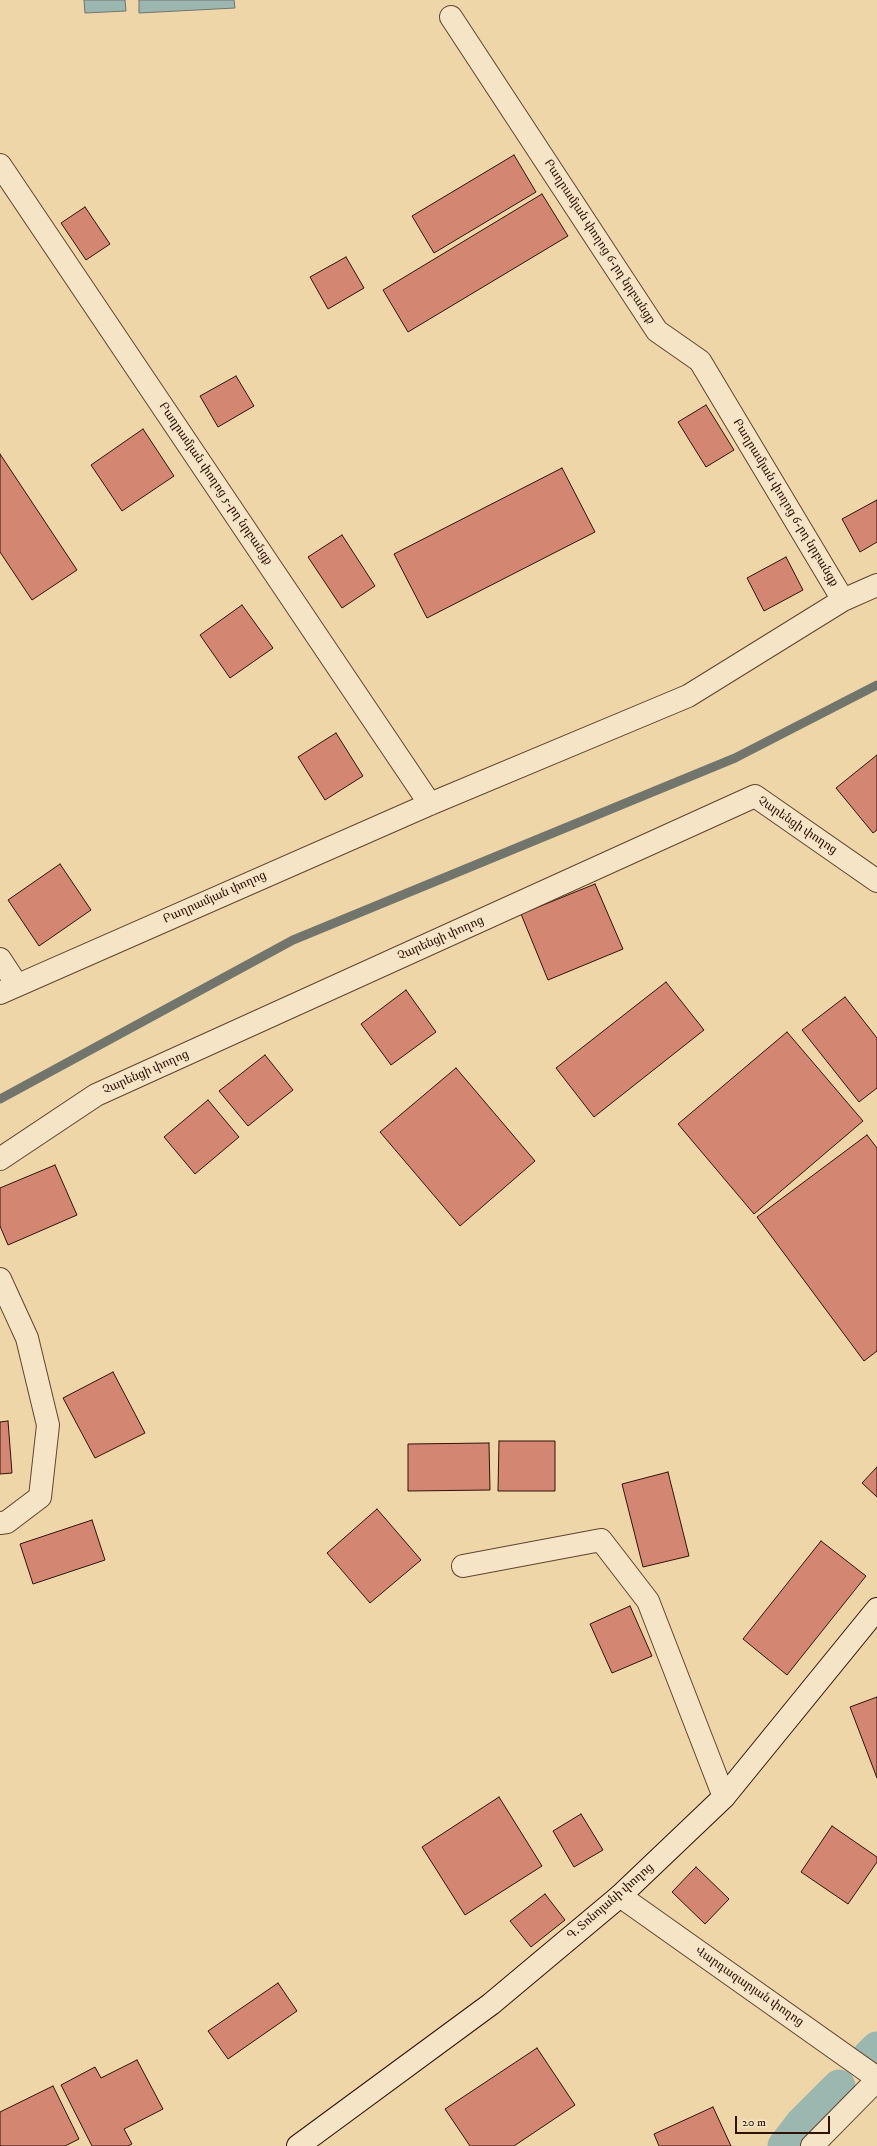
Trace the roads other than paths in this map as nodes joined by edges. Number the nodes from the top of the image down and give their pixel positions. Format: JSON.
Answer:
{"nodes":[{"id":1,"x":451,"y":17,"type":"dead end"},
{"id":2,"x":0,"y":165,"type":"edge"},
{"id":3,"x":877,"y":585,"type":"edge"},
{"id":4,"x":843,"y":600,"type":"junction"},
{"id":5,"x":430,"y":804,"type":"junction"},
{"id":6,"x":877,"y":882,"type":"edge"},
{"id":7,"x":0,"y":959,"type":"edge"},
{"id":8,"x":9,"y":989,"type":"edge"},
{"id":9,"x":0,"y":1160,"type":"edge"},
{"id":10,"x":0,"y":1279,"type":"edge"},
{"id":11,"x":0,"y":1523,"type":"edge"},
{"id":12,"x":463,"y":1566,"type":"dead end"},
{"id":13,"x":877,"y":1609,"type":"edge"},
{"id":14,"x":724,"y":1797,"type":"junction"},
{"id":15,"x":620,"y":1896,"type":"junction"},
{"id":16,"x":877,"y":2079,"type":"edge"},
{"id":17,"x":298,"y":2146,"type":"edge"},
{"id":18,"x":812,"y":2146,"type":"edge"}],
"edges":[{"from":1,"to":4,"type":"street","name":"Բաղրամյան փողոց 6-րդ նրբանցք"},
{"from":2,"to":5,"type":"street","name":"Բաղրամյան փողոց 5-րդ նրբանցք"},
{"from":3,"to":4,"type":"street","name":"Բաղրամյան փողոց"},
{"from":4,"to":5,"type":"street","name":"Բաղրամյան փողոց"},
{"from":5,"to":8,"type":"street","name":"Բաղրամյան փողոց"},
{"from":6,"to":9,"type":"street","name":"Չարենցի փողոց"},
{"from":7,"to":8,"type":"street"},
{"from":10,"to":11,"type":"street"},
{"from":12,"to":14,"type":"street"},
{"from":13,"to":14,"type":"street","name":"Գ. Տոնոյանի փողոց"},
{"from":14,"to":15,"type":"street","name":"Գ. Տոնոյանի փողոց"},
{"from":15,"to":16,"type":"street","name":"Վարդազարյան փողոց"},
{"from":15,"to":17,"type":"street","name":"Գ. Տոնոյանի փողոց"},
{"from":16,"to":18,"type":"street"}]}
